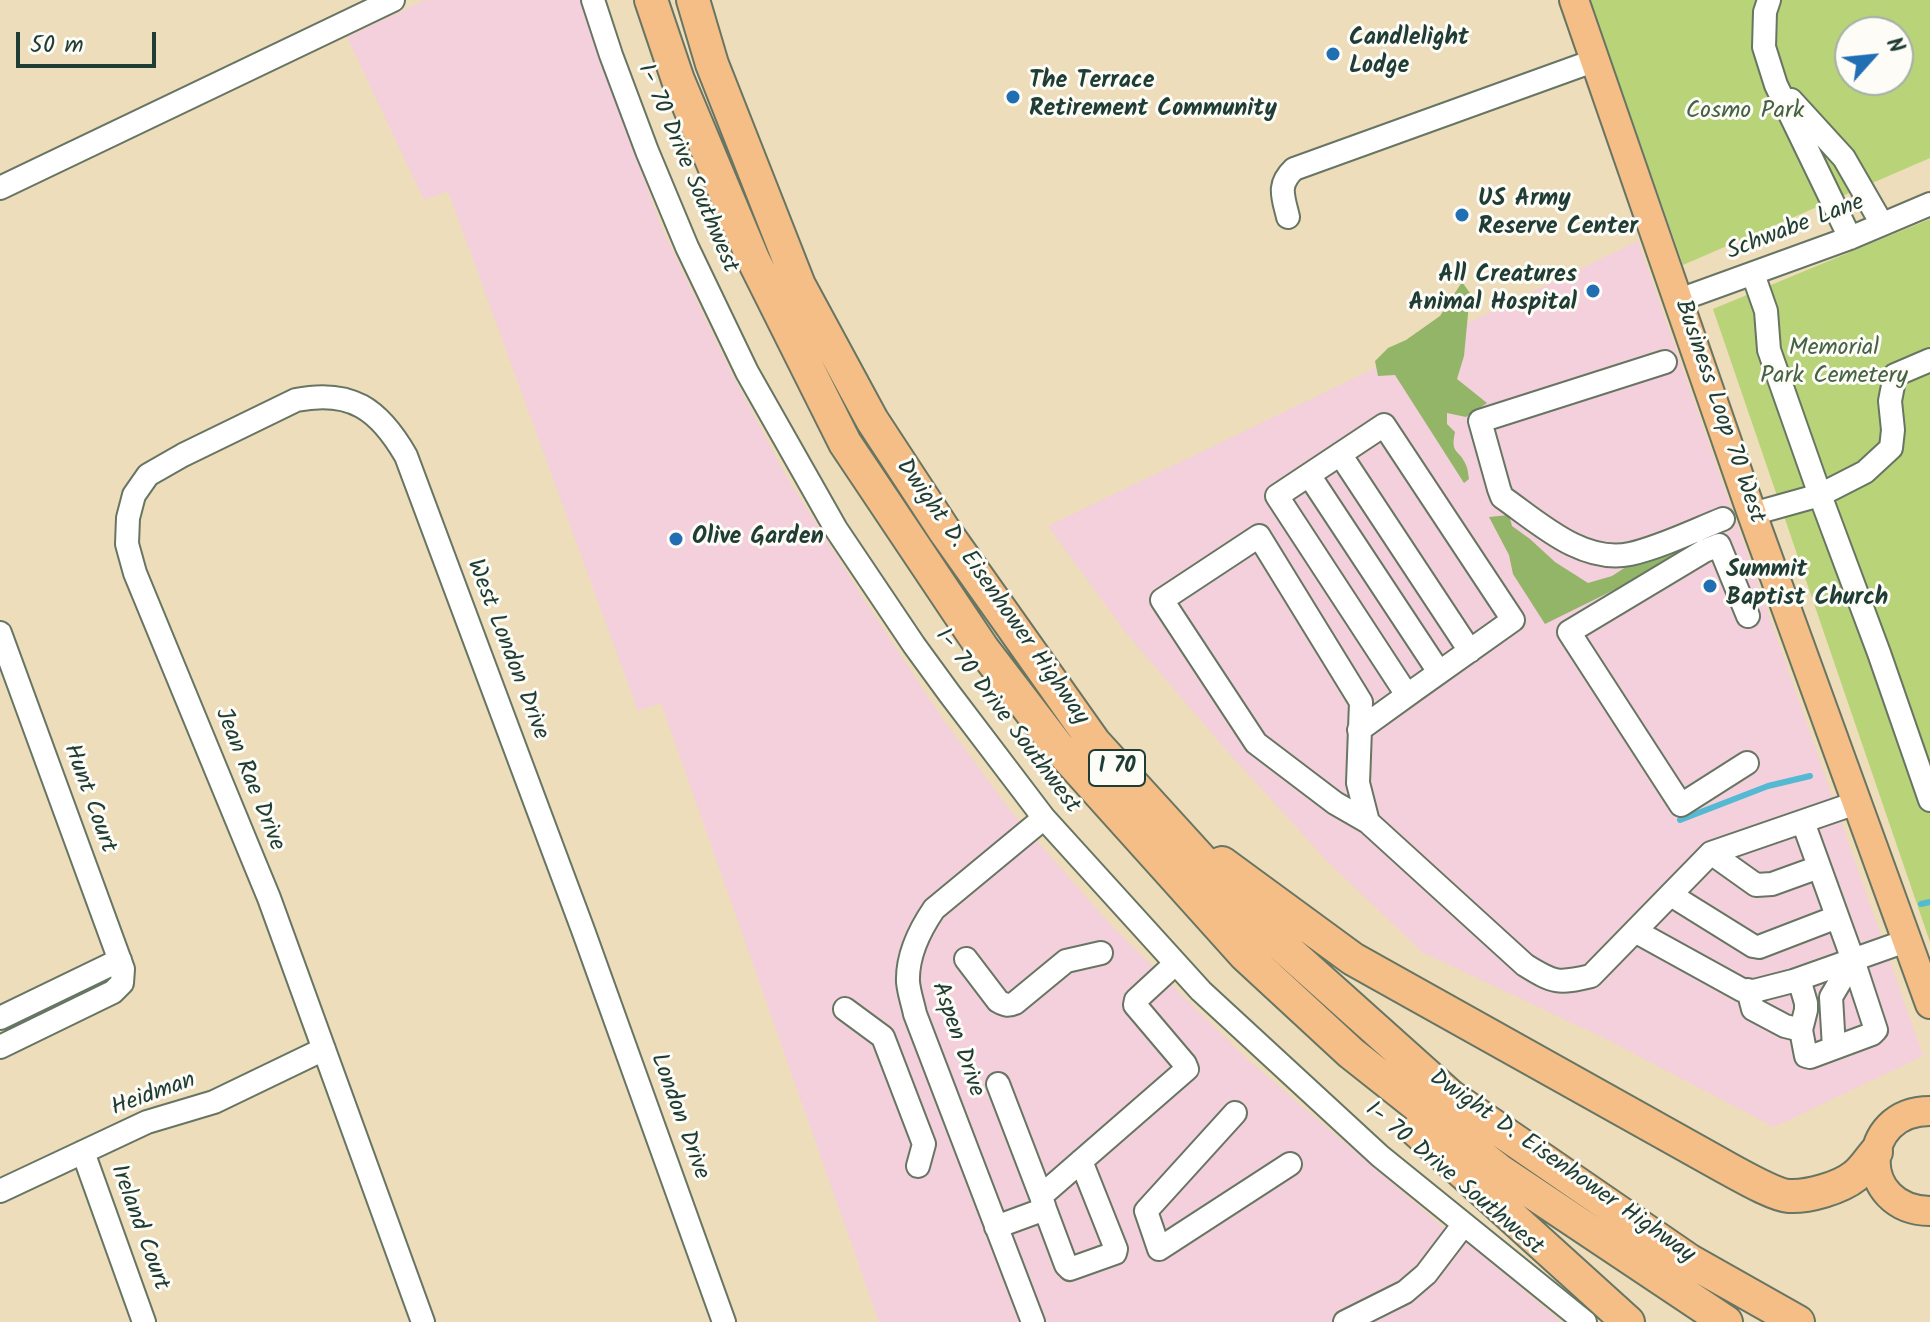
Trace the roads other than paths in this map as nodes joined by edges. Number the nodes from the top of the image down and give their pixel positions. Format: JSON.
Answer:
{"nodes":[{"id":1,"x":393,"y":0,"type":"edge"},
{"id":2,"x":593,"y":0,"type":"edge"},
{"id":3,"x":651,"y":0,"type":"edge"},
{"id":4,"x":693,"y":0,"type":"edge"},
{"id":5,"x":1574,"y":0,"type":"edge"},
{"id":6,"x":1769,"y":0,"type":"edge"},
{"id":7,"x":1596,"y":60,"type":"junction"},
{"id":8,"x":1776,"y":85,"type":"junction"},
{"id":9,"x":0,"y":188,"type":"edge"},
{"id":10,"x":1930,"y":204,"type":"edge"},
{"id":11,"x":1288,"y":217,"type":"dead end"},
{"id":12,"x":1882,"y":224,"type":"junction"},
{"id":13,"x":1850,"y":238,"type":"junction"},
{"id":14,"x":1753,"y":274,"type":"junction"},
{"id":15,"x":1679,"y":300,"type":"junction"},
{"id":16,"x":1930,"y":360,"type":"edge"},
{"id":17,"x":1665,"y":362,"type":"dead end"},
{"id":18,"x":359,"y":403,"type":"joint"},
{"id":19,"x":1340,"y":454,"type":"junction"},
{"id":20,"x":1309,"y":475,"type":"junction"},
{"id":21,"x":1820,"y":495,"type":"junction"},
{"id":22,"x":1752,"y":514,"type":"junction"},
{"id":23,"x":1723,"y":519,"type":"dead end"},
{"id":24,"x":1748,"y":616,"type":"dead end"},
{"id":25,"x":0,"y":633,"type":"edge"},
{"id":26,"x":1470,"y":651,"type":"junction"},
{"id":27,"x":1439,"y":672,"type":"junction"},
{"id":28,"x":1407,"y":695,"type":"junction"},
{"id":29,"x":1359,"y":730,"type":"junction"},
{"id":30,"x":1747,"y":763,"type":"dead end"},
{"id":31,"x":1930,"y":800,"type":"edge"},
{"id":32,"x":1856,"y":803,"type":"junction"},
{"id":33,"x":1044,"y":818,"type":"junction"},
{"id":34,"x":1368,"y":822,"type":"junction"},
{"id":35,"x":1803,"y":822,"type":"junction"},
{"id":36,"x":1168,"y":823,"type":"junction"},
{"id":37,"x":1711,"y":853,"type":"junction"},
{"id":38,"x":1819,"y":867,"type":"junction"},
{"id":39,"x":1671,"y":895,"type":"junction"},
{"id":40,"x":1837,"y":917,"type":"junction"},
{"id":41,"x":583,"y":930,"type":"joint"},
{"id":42,"x":1635,"y":931,"type":"junction"},
{"id":43,"x":1906,"y":941,"type":"junction"},
{"id":44,"x":1101,"y":953,"type":"dead end"},
{"id":45,"x":966,"y":959,"type":"dead end"},
{"id":46,"x":1853,"y":960,"type":"junction"},
{"id":47,"x":1175,"y":964,"type":"junction"},
{"id":48,"x":121,"y":972,"type":"junction"},
{"id":49,"x":1799,"y":979,"type":"junction"},
{"id":50,"x":1748,"y":990,"type":"junction"},
{"id":51,"x":1930,"y":1004,"type":"edge"},
{"id":52,"x":845,"y":1009,"type":"dead end"},
{"id":53,"x":3,"y":1016,"type":"edge"},
{"id":54,"x":919,"y":1023,"type":"junction"},
{"id":55,"x":1801,"y":1030,"type":"junction"},
{"id":56,"x":883,"y":1037,"type":"junction"},
{"id":57,"x":9,"y":1042,"type":"edge"},
{"id":58,"x":1834,"y":1048,"type":"junction"},
{"id":59,"x":324,"y":1049,"type":"junction"},
{"id":60,"x":1351,"y":1053,"type":"junction"},
{"id":61,"x":998,"y":1084,"type":"dead end"},
{"id":62,"x":1926,"y":1103,"type":"edge"},
{"id":63,"x":1235,"y":1113,"type":"dead end"},
{"id":64,"x":83,"y":1152,"type":"junction"},
{"id":65,"x":1876,"y":1152,"type":"junction"},
{"id":66,"x":1081,"y":1161,"type":"junction"},
{"id":67,"x":1290,"y":1164,"type":"dead end"},
{"id":68,"x":918,"y":1166,"type":"dead end"},
{"id":69,"x":0,"y":1191,"type":"edge"},
{"id":70,"x":1043,"y":1203,"type":"junction"},
{"id":71,"x":1926,"y":1213,"type":"edge"},
{"id":72,"x":1464,"y":1224,"type":"junction"},
{"id":73,"x":996,"y":1227,"type":"junction"},
{"id":74,"x":144,"y":1322,"type":"edge"},
{"id":75,"x":423,"y":1322,"type":"edge"},
{"id":76,"x":724,"y":1322,"type":"edge"},
{"id":77,"x":1033,"y":1322,"type":"edge"},
{"id":78,"x":1345,"y":1322,"type":"edge"},
{"id":79,"x":1585,"y":1322,"type":"edge"},
{"id":80,"x":1628,"y":1322,"type":"edge"},
{"id":81,"x":1726,"y":1322,"type":"edge"},
{"id":82,"x":1798,"y":1322,"type":"edge"}],
"edges":[{"from":1,"to":9,"type":"street"},
{"from":2,"to":33,"type":"street","name":"I- 70 Drive Southwest"},
{"from":3,"to":60,"type":"highway","name":"Dwight D. Eisenhower Highway","number":"I 70"},
{"from":4,"to":36,"type":"highway","name":"Dwight D. Eisenhower Highway","number":"I 70"},
{"from":5,"to":7,"type":"main road","name":"Business Loop 70 West"},
{"from":6,"to":8,"type":"street"},
{"from":7,"to":11,"type":"street"},
{"from":7,"to":15,"type":"main road","name":"Business Loop 70 West"},
{"from":8,"to":12,"type":"street"},
{"from":8,"to":13,"type":"street"},
{"from":10,"to":12,"type":"street","name":"Schwabe Lane"},
{"from":12,"to":13,"type":"street","name":"Schwabe Lane"},
{"from":13,"to":14,"type":"street","name":"Schwabe Lane"},
{"from":14,"to":15,"type":"street","name":"Schwabe Lane"},
{"from":14,"to":21,"type":"street"},
{"from":15,"to":22,"type":"main road","name":"Business Loop 70 West"},
{"from":16,"to":21,"type":"street"},
{"from":17,"to":23,"type":"street"},
{"from":18,"to":41,"type":"street","name":"West London Drive"},
{"from":18,"to":59,"type":"street","name":"Jean Rae Drive"},
{"from":19,"to":20,"type":"street"},
{"from":19,"to":26,"type":"street"},
{"from":19,"to":26,"type":"street"},
{"from":20,"to":27,"type":"street"},
{"from":20,"to":28,"type":"street"},
{"from":21,"to":22,"type":"street"},
{"from":21,"to":31,"type":"street"},
{"from":22,"to":32,"type":"main road","name":"Business Loop 70 West"},
{"from":24,"to":30,"type":"street"},
{"from":25,"to":48,"type":"street","name":"Hunt Court"},
{"from":26,"to":27,"type":"street"},
{"from":27,"to":28,"type":"street"},
{"from":28,"to":29,"type":"street"},
{"from":29,"to":34,"type":"street"},
{"from":29,"to":34,"type":"street"},
{"from":32,"to":35,"type":"street"},
{"from":32,"to":43,"type":"main road","name":"Business Loop 70 West"},
{"from":33,"to":47,"type":"street","name":"I- 70 Drive Southwest"},
{"from":33,"to":54,"type":"street","name":"Aspen Drive"},
{"from":34,"to":42,"type":"street"},
{"from":35,"to":37,"type":"street"},
{"from":35,"to":38,"type":"street"},
{"from":36,"to":65,"type":"highway"},
{"from":36,"to":82,"type":"highway","name":"Dwight D. Eisenhower Highway","number":"I 70"},
{"from":37,"to":38,"type":"street"},
{"from":37,"to":39,"type":"street"},
{"from":38,"to":40,"type":"street"},
{"from":39,"to":40,"type":"street"},
{"from":39,"to":42,"type":"street"},
{"from":40,"to":46,"type":"street"},
{"from":41,"to":76,"type":"street","name":"London Drive"},
{"from":42,"to":50,"type":"street"},
{"from":43,"to":46,"type":"street"},
{"from":43,"to":51,"type":"main road","name":"Business Loop 70 West"},
{"from":44,"to":45,"type":"street"},
{"from":46,"to":49,"type":"street"},
{"from":46,"to":58,"type":"street"},
{"from":46,"to":58,"type":"street"},
{"from":47,"to":66,"type":"street"},
{"from":47,"to":72,"type":"street","name":"I- 70 Drive Southwest"},
{"from":48,"to":53,"type":"street"},
{"from":48,"to":57,"type":"street"},
{"from":49,"to":50,"type":"street"},
{"from":49,"to":55,"type":"street"},
{"from":50,"to":55,"type":"street"},
{"from":52,"to":56,"type":"street"},
{"from":53,"to":57,"type":"street"},
{"from":54,"to":56,"type":"street"},
{"from":54,"to":73,"type":"street","name":"Aspen Drive"},
{"from":55,"to":58,"type":"street"},
{"from":56,"to":68,"type":"street"},
{"from":59,"to":64,"type":"street","name":"Heidman"},
{"from":59,"to":75,"type":"street","name":"Jean Rae Drive"},
{"from":60,"to":80,"type":"highway"},
{"from":60,"to":81,"type":"highway","name":"Dwight D. Eisenhower Highway","number":"I 70"},
{"from":61,"to":70,"type":"street"},
{"from":62,"to":65,"type":"main road"},
{"from":63,"to":67,"type":"street"},
{"from":64,"to":69,"type":"street","name":"Heidman"},
{"from":64,"to":74,"type":"street","name":"Ireland Court"},
{"from":65,"to":71,"type":"main road"},
{"from":66,"to":70,"type":"street"},
{"from":66,"to":70,"type":"street"},
{"from":70,"to":73,"type":"street"},
{"from":72,"to":78,"type":"street"},
{"from":72,"to":79,"type":"street","name":"I- 70 Drive Southwest"},
{"from":73,"to":77,"type":"street","name":"Aspen Drive"}]}
